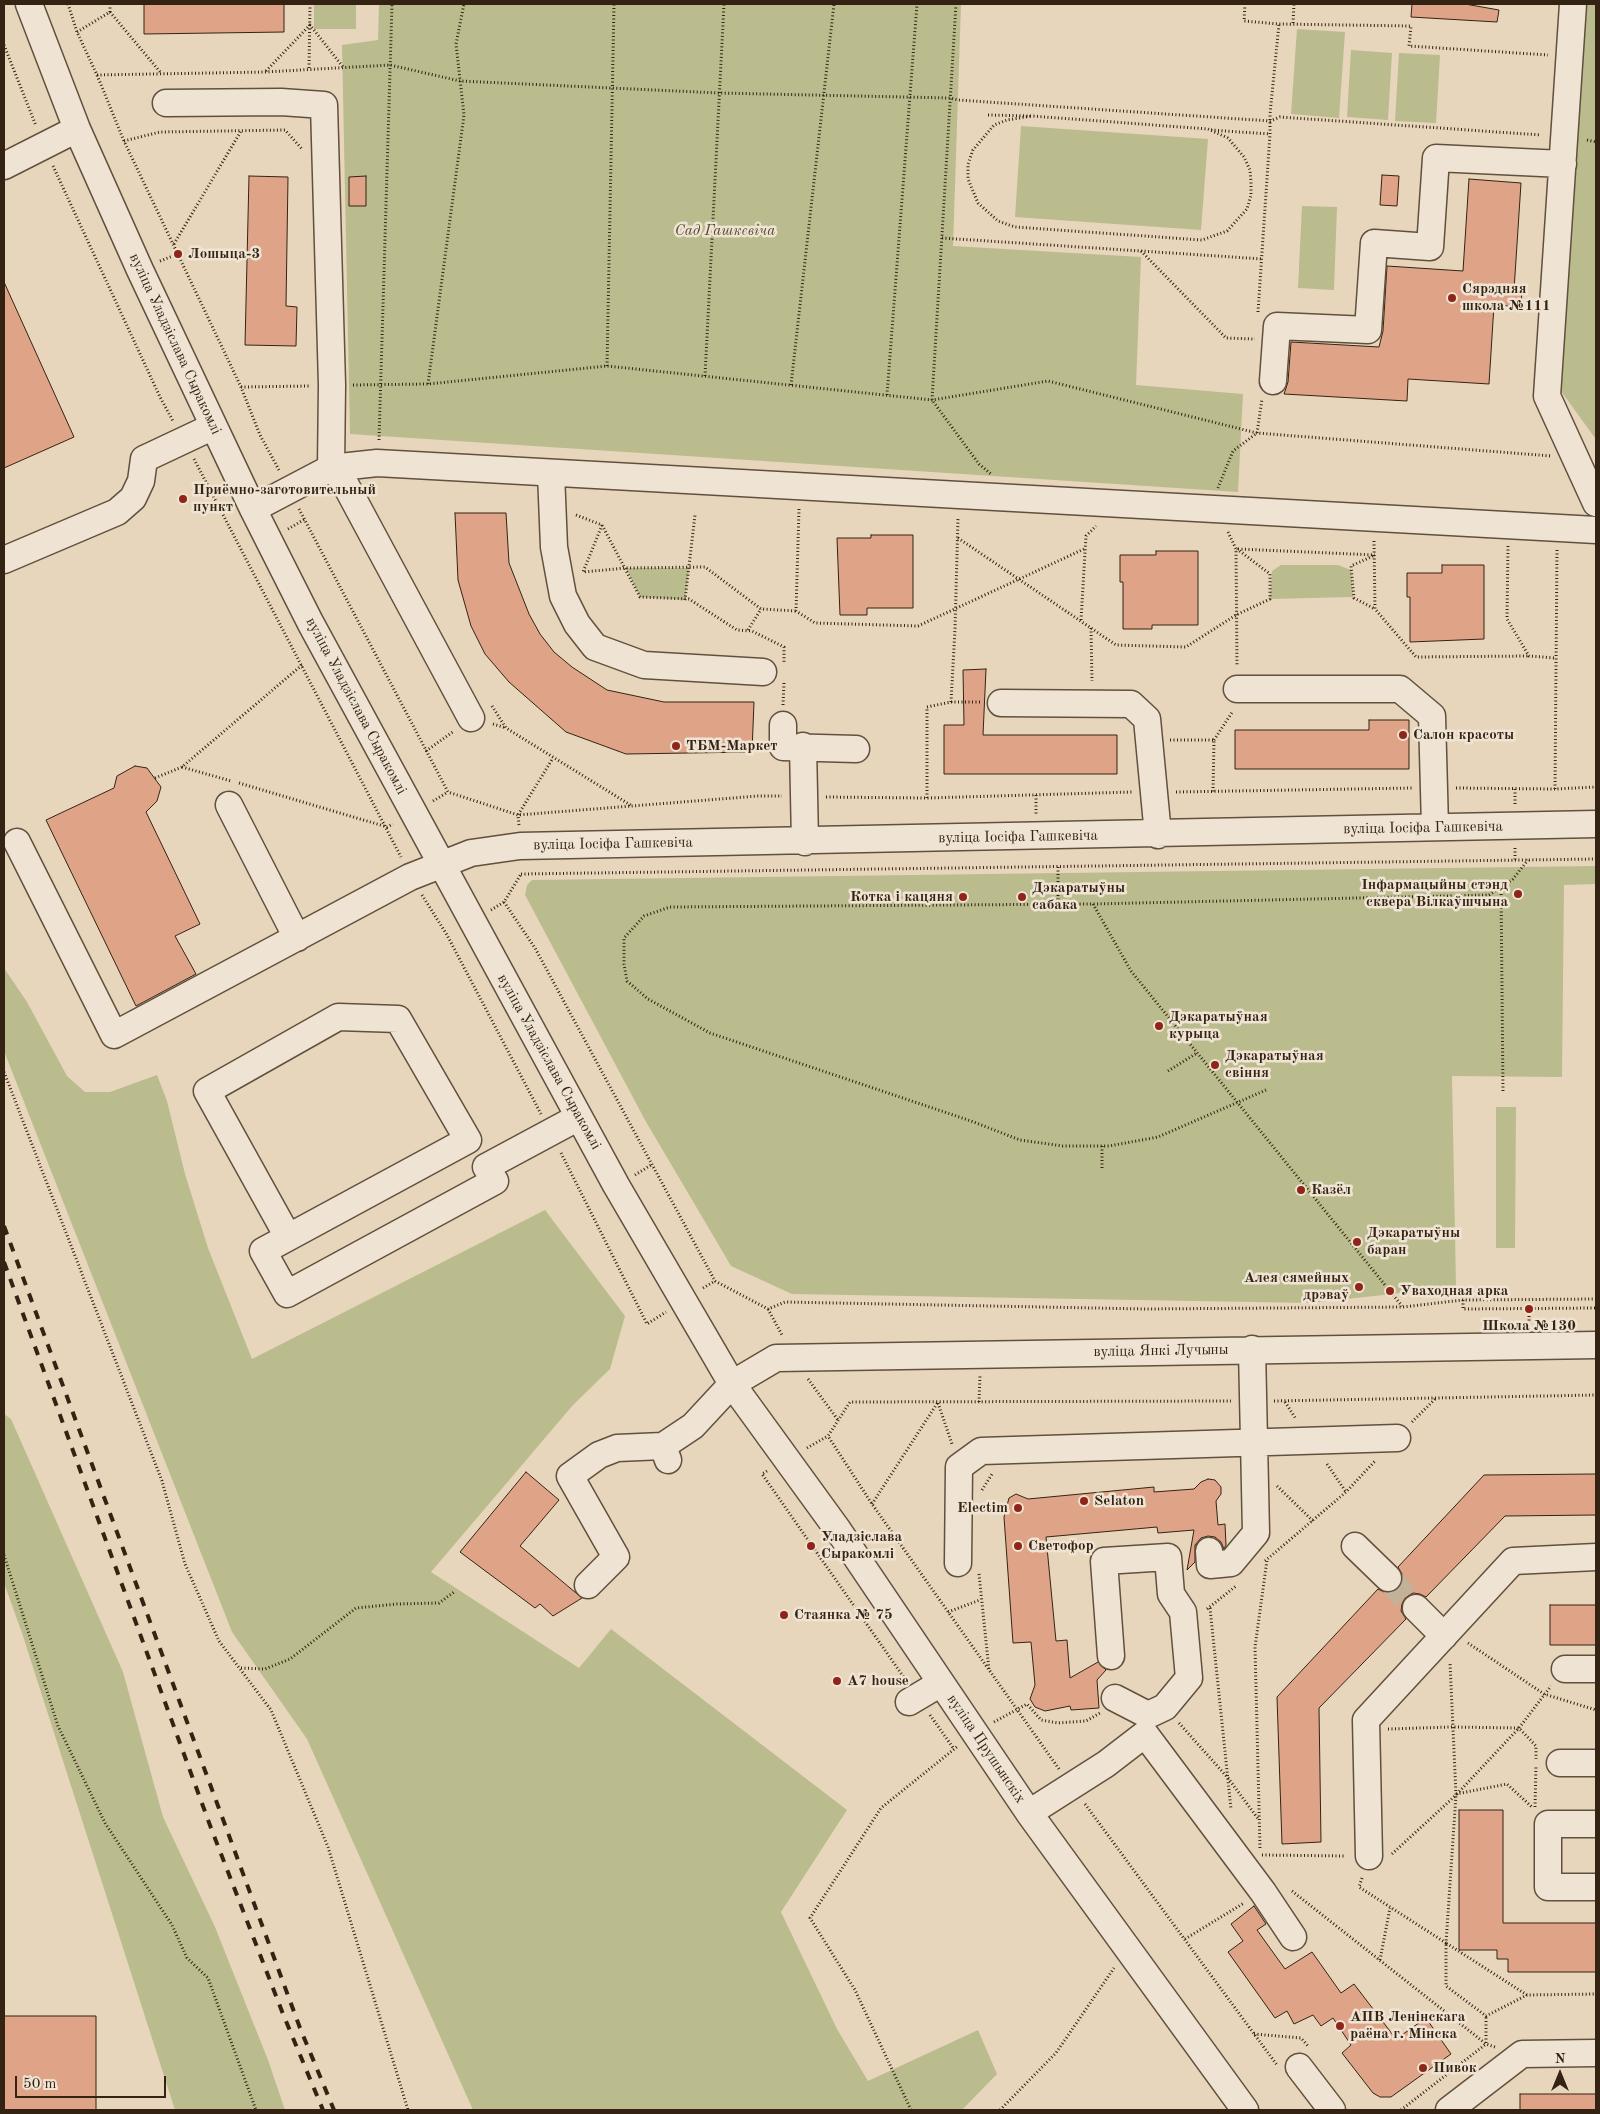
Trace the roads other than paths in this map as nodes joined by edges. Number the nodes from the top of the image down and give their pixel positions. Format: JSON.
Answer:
{"nodes":[{"id":1,"x":29,"y":4,"type":"edge"},
{"id":2,"x":1573,"y":4,"type":"edge"},
{"id":3,"x":166,"y":103,"type":"dead end"},
{"id":4,"x":77,"y":129,"type":"junction"},
{"id":5,"x":1563,"y":164,"type":"junction"},
{"id":6,"x":4,"y":166,"type":"edge"},
{"id":7,"x":1274,"y":381,"type":"dead end"},
{"id":8,"x":212,"y":427,"type":"junction"},
{"id":9,"x":331,"y":468,"type":"junction"},
{"id":10,"x":552,"y":472,"type":"junction"},
{"id":11,"x":1596,"y":503,"type":"edge"},
{"id":12,"x":253,"y":509,"type":"junction"},
{"id":13,"x":1596,"y":530,"type":"edge"},
{"id":14,"x":4,"y":560,"type":"edge"},
{"id":15,"x":778,"y":676,"type":"road end"},
{"id":16,"x":1237,"y":688,"type":"road end"},
{"id":17,"x":1001,"y":703,"type":"road end"},
{"id":18,"x":481,"y":711,"type":"road end"},
{"id":19,"x":783,"y":725,"type":"dead end"},
{"id":20,"x":803,"y":746,"type":"junction"},
{"id":21,"x":856,"y":749,"type":"dead end"},
{"id":22,"x":229,"y":805,"type":"dead end"},
{"id":23,"x":1596,"y":824,"type":"edge"},
{"id":24,"x":1435,"y":827,"type":"junction"},
{"id":25,"x":1158,"y":834,"type":"junction"},
{"id":26,"x":17,"y":842,"type":"dead end"},
{"id":27,"x":805,"y":842,"type":"junction"},
{"id":28,"x":442,"y":864,"type":"junction"},
{"id":29,"x":297,"y":938,"type":"junction"},
{"id":30,"x":579,"y":1117,"type":"junction"},
{"id":31,"x":468,"y":1140,"type":"junction"},
{"id":32,"x":486,"y":1167,"type":"junction"},
{"id":33,"x":288,"y":1237,"type":"junction"},
{"id":34,"x":1596,"y":1345,"type":"edge"},
{"id":35,"x":1252,"y":1349,"type":"junction"},
{"id":36,"x":732,"y":1384,"type":"junction"},
{"id":37,"x":1398,"y":1438,"type":"road end"},
{"id":38,"x":1255,"y":1453,"type":"junction"},
{"id":39,"x":1355,"y":1546,"type":"dead end"},
{"id":40,"x":1209,"y":1551,"type":"dead end"},
{"id":41,"x":1596,"y":1557,"type":"edge"},
{"id":42,"x":968,"y":1567,"type":"road end"},
{"id":43,"x":1388,"y":1578,"type":"tunnel mouth"},
{"id":44,"x":588,"y":1585,"type":"dead end"},
{"id":45,"x":1416,"y":1608,"type":"tunnel mouth"},
{"id":46,"x":1446,"y":1633,"type":"junction"},
{"id":47,"x":1111,"y":1656,"type":"dead end"},
{"id":48,"x":1596,"y":1669,"type":"edge"},
{"id":49,"x":1565,"y":1670,"type":"road end"},
{"id":50,"x":941,"y":1683,"type":"junction"},
{"id":51,"x":1115,"y":1698,"type":"road end"},
{"id":52,"x":913,"y":1699,"type":"road end"},
{"id":53,"x":1153,"y":1719,"type":"junction"},
{"id":54,"x":1560,"y":1763,"type":"dead end"},
{"id":55,"x":1596,"y":1763,"type":"edge"},
{"id":56,"x":1029,"y":1813,"type":"junction"},
{"id":57,"x":1596,"y":1824,"type":"edge"},
{"id":58,"x":1369,"y":1856,"type":"road end"},
{"id":59,"x":1596,"y":1888,"type":"edge"},
{"id":60,"x":1293,"y":1937,"type":"dead end"},
{"id":61,"x":1596,"y":2053,"type":"edge"},
{"id":62,"x":1291,"y":2070,"type":"road end"},
{"id":63,"x":1245,"y":2110,"type":"edge"},
{"id":64,"x":1332,"y":2110,"type":"edge"},
{"id":65,"x":1449,"y":2110,"type":"edge"}],
"edges":[{"from":1,"to":4,"type":"street","name":"вуліца Уладзіслава Сыракомлі"},
{"from":2,"to":5,"type":"street"},
{"from":3,"to":9,"type":"street"},
{"from":4,"to":6,"type":"street"},
{"from":4,"to":8,"type":"street","name":"вуліца Уладзіслава Сыракомлі"},
{"from":5,"to":7,"type":"street"},
{"from":5,"to":11,"type":"street"},
{"from":8,"to":12,"type":"street","name":"вуліца Уладзіслава Сыракомлі"},
{"from":8,"to":14,"type":"street"},
{"from":9,"to":10,"type":"street"},
{"from":9,"to":12,"type":"street"},
{"from":9,"to":18,"type":"street"},
{"from":10,"to":13,"type":"street"},
{"from":10,"to":15,"type":"street"},
{"from":12,"to":28,"type":"street","name":"вуліца Уладзіслава Сыракомлі"},
{"from":16,"to":24,"type":"street"},
{"from":17,"to":25,"type":"street"},
{"from":19,"to":20,"type":"street"},
{"from":20,"to":21,"type":"street"},
{"from":20,"to":27,"type":"street"},
{"from":22,"to":29,"type":"street"},
{"from":23,"to":24,"type":"street","name":"вуліца Іосіфа Гашкевіча"},
{"from":24,"to":25,"type":"street","name":"вуліца Іосіфа Гашкевіча"},
{"from":25,"to":27,"type":"street","name":"вуліца Іосіфа Гашкевіча"},
{"from":26,"to":29,"type":"street","name":"вуліца Іосіфа Гашкевіча"},
{"from":27,"to":28,"type":"street","name":"вуліца Іосіфа Гашкевіча"},
{"from":28,"to":29,"type":"street","name":"вуліца Іосіфа Гашкевіча"},
{"from":28,"to":30,"type":"street","name":"вуліца Уладзіслава Сыракомлі"},
{"from":30,"to":32,"type":"street"},
{"from":30,"to":36,"type":"street","name":"вуліца Уладзіслава Сыракомлі"},
{"from":31,"to":32,"type":"street"},
{"from":31,"to":33,"type":"street"},
{"from":31,"to":33,"type":"street"},
{"from":32,"to":33,"type":"street"},
{"from":34,"to":35,"type":"street","name":"вуліца Янкі Лучыны"},
{"from":35,"to":36,"type":"street","name":"вуліца Янкі Лучыны"},
{"from":35,"to":38,"type":"street"},
{"from":36,"to":44,"type":"street","name":"вуліца Янкі Лучыны"},
{"from":36,"to":50,"type":"street","name":"вуліца Прушынскіх"},
{"from":37,"to":38,"type":"street"},
{"from":38,"to":40,"type":"street"},
{"from":38,"to":42,"type":"street"},
{"from":39,"to":43,"type":"street"},
{"from":41,"to":46,"type":"street"},
{"from":45,"to":46,"type":"street"},
{"from":46,"to":58,"type":"street"},
{"from":47,"to":53,"type":"street"},
{"from":48,"to":49,"type":"street"},
{"from":50,"to":52,"type":"street"},
{"from":50,"to":56,"type":"street","name":"вуліца Прушынскіх"},
{"from":51,"to":53,"type":"street"},
{"from":53,"to":56,"type":"street"},
{"from":53,"to":60,"type":"street"},
{"from":54,"to":55,"type":"street"},
{"from":56,"to":63,"type":"street","name":"вуліца Прушынскіх"},
{"from":57,"to":59,"type":"street"},
{"from":61,"to":65,"type":"street"},
{"from":62,"to":64,"type":"street"}]}
